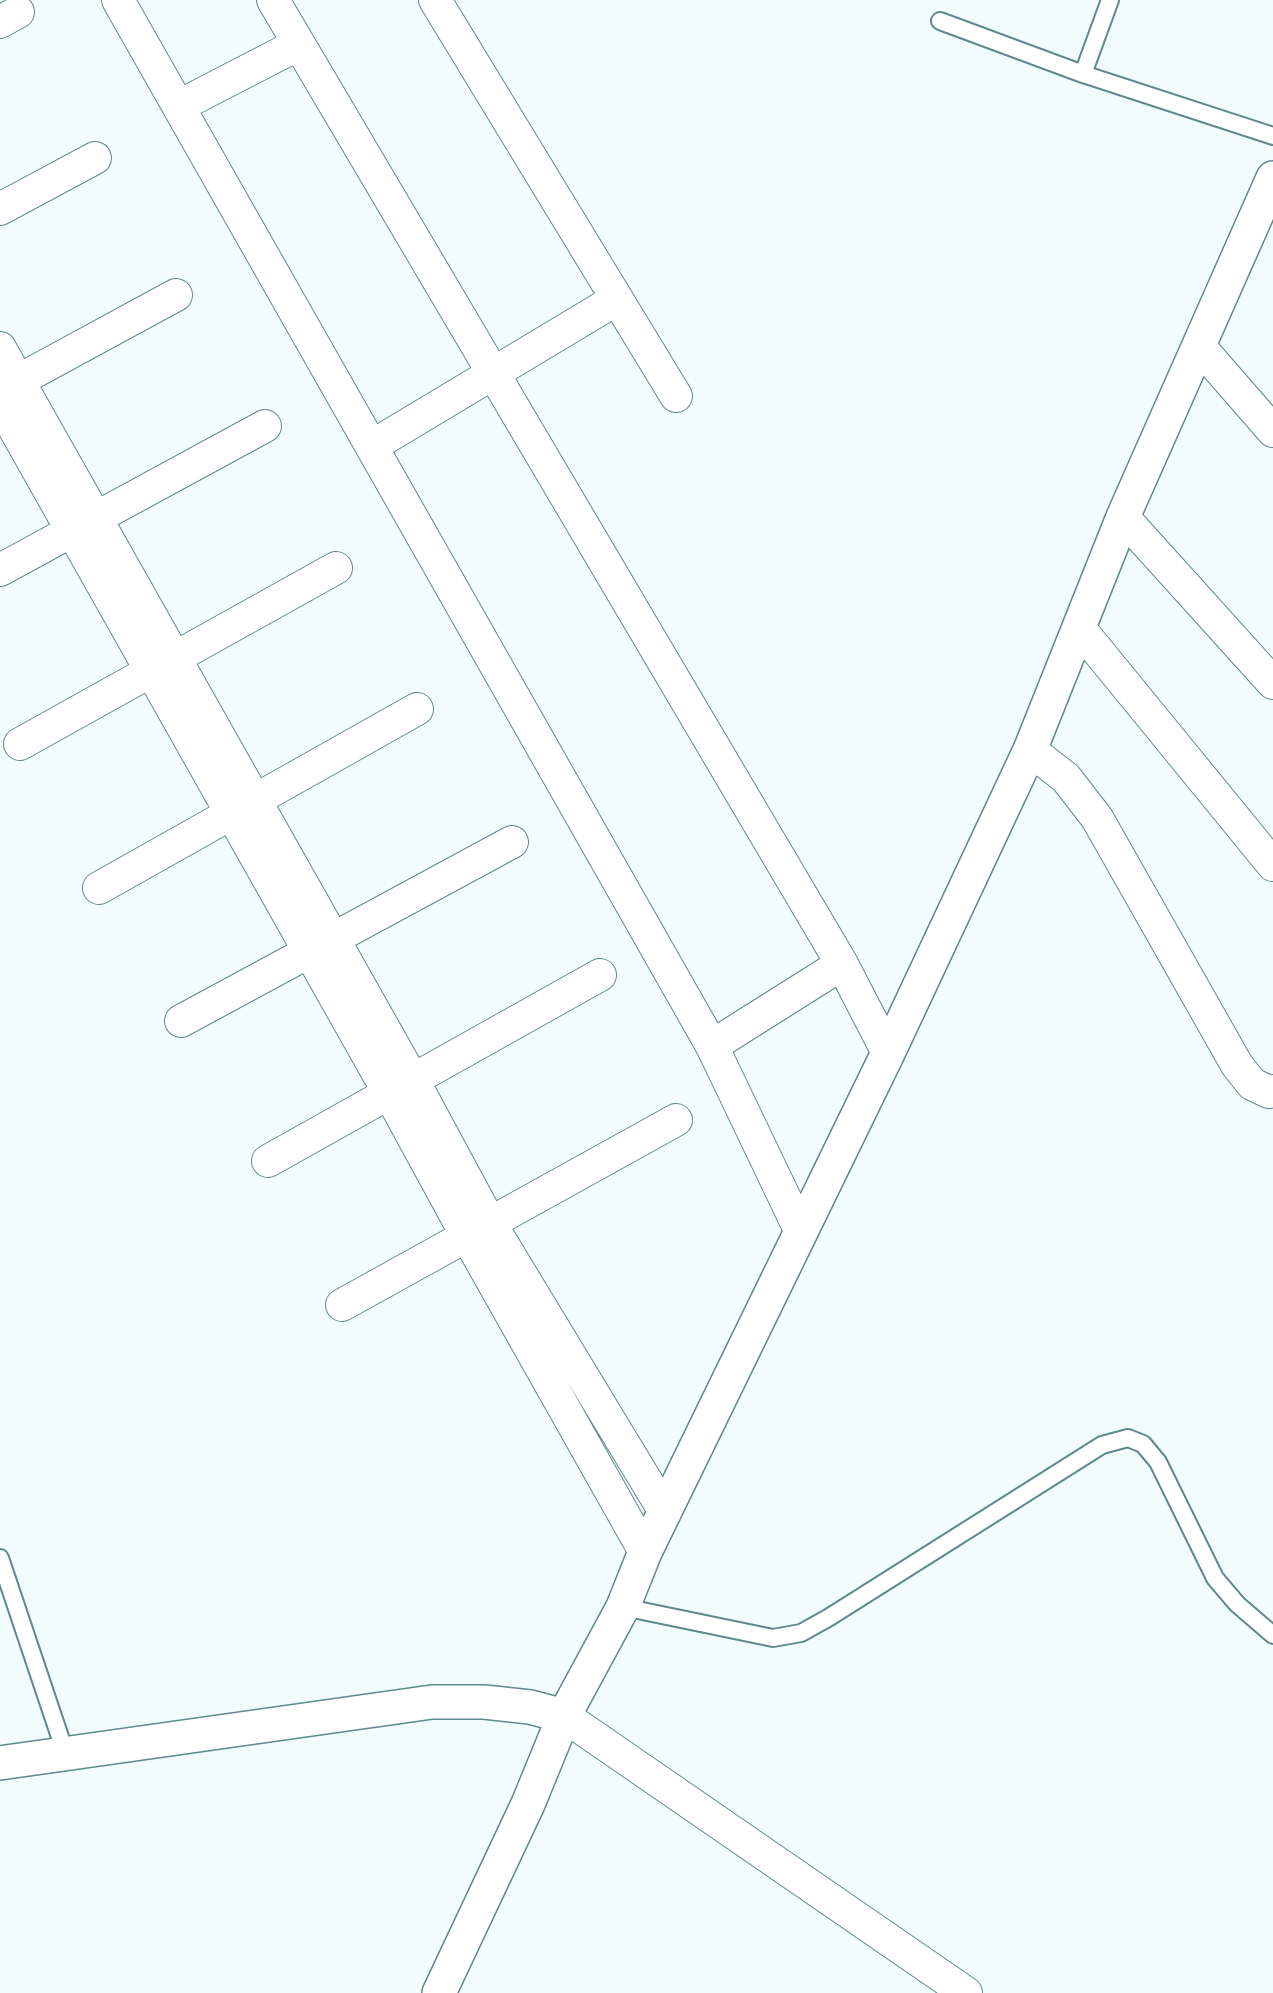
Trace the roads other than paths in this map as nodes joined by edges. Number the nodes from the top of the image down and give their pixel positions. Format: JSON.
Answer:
{"nodes":[{"id":1,"x":118,"y":0,"type":"edge"},
{"id":2,"x":273,"y":0,"type":"edge"},
{"id":3,"x":435,"y":0,"type":"edge"},
{"id":4,"x":1110,"y":0,"type":"edge"},
{"id":5,"x":940,"y":21,"type":"dead end"},
{"id":6,"x":299,"y":44,"type":"junction"},
{"id":7,"x":1083,"y":74,"type":"junction"},
{"id":8,"x":179,"y":106,"type":"junction"},
{"id":9,"x":1273,"y":136,"type":"edge"},
{"id":10,"x":95,"y":158,"type":"dead end"},
{"id":11,"x":1273,"y":178,"type":"edge"},
{"id":12,"x":0,"y":209,"type":"edge"},
{"id":13,"x":176,"y":295,"type":"dead end"},
{"id":14,"x":617,"y":299,"type":"junction"},
{"id":15,"x":1199,"y":346,"type":"junction"},
{"id":16,"x":0,"y":348,"type":"edge"},
{"id":17,"x":494,"y":374,"type":"junction"},
{"id":18,"x":6,"y":392,"type":"edge"},
{"id":19,"x":676,"y":396,"type":"dead end"},
{"id":20,"x":265,"y":426,"type":"dead end"},
{"id":21,"x":1273,"y":431,"type":"edge"},
{"id":22,"x":372,"y":446,"type":"junction"},
{"id":23,"x":1123,"y":517,"type":"junction"},
{"id":24,"x":84,"y":524,"type":"junction"},
{"id":25,"x":336,"y":568,"type":"dead end"},
{"id":26,"x":0,"y":570,"type":"edge"},
{"id":27,"x":1080,"y":629,"type":"junction"},
{"id":28,"x":163,"y":664,"type":"junction"},
{"id":29,"x":1273,"y":683,"type":"edge"},
{"id":30,"x":417,"y":709,"type":"dead end"},
{"id":31,"x":20,"y":744,"type":"dead end"},
{"id":32,"x":1030,"y":750,"type":"junction"},
{"id":33,"x":243,"y":807,"type":"junction"},
{"id":34,"x":512,"y":842,"type":"dead end"},
{"id":35,"x":1273,"y":865,"type":"edge"},
{"id":36,"x":99,"y":888,"type":"dead end"},
{"id":37,"x":321,"y":945,"type":"junction"},
{"id":38,"x":842,"y":963,"type":"junction"},
{"id":39,"x":600,"y":975,"type":"dead end"},
{"id":40,"x":181,"y":1021,"type":"dead end"},
{"id":41,"x":712,"y":1046,"type":"junction"},
{"id":42,"x":888,"y":1053,"type":"junction"},
{"id":43,"x":401,"y":1086,"type":"junction"},
{"id":44,"x":1273,"y":1091,"type":"edge"},
{"id":45,"x":676,"y":1120,"type":"dead end"},
{"id":46,"x":268,"y":1161,"type":"dead end"},
{"id":47,"x":478,"y":1229,"type":"junction"},
{"id":48,"x":801,"y":1232,"type":"junction"},
{"id":49,"x":342,"y":1305,"type":"dead end"},
{"id":50,"x":665,"y":1512,"type":"junction"},
{"id":51,"x":645,"y":1552,"type":"junction"},
{"id":52,"x":0,"y":1558,"type":"edge"},
{"id":53,"x":623,"y":1607,"type":"junction"},
{"id":54,"x":1273,"y":1635,"type":"edge"},
{"id":55,"x":564,"y":1716,"type":"junction"},
{"id":56,"x":66,"y":1755,"type":"junction"},
{"id":57,"x":0,"y":1763,"type":"edge"},
{"id":58,"x":439,"y":1993,"type":"edge"},
{"id":59,"x":966,"y":1993,"type":"edge"}],
"edges":[{"from":1,"to":8,"type":"street"},
{"from":2,"to":6,"type":"street"},
{"from":3,"to":14,"type":"street"},
{"from":4,"to":7,"type":"lane"},
{"from":5,"to":7,"type":"lane"},
{"from":6,"to":8,"type":"street"},
{"from":6,"to":17,"type":"street"},
{"from":7,"to":9,"type":"lane"},
{"from":8,"to":22,"type":"street"},
{"from":10,"to":12,"type":"street"},
{"from":11,"to":15,"type":"main road"},
{"from":13,"to":18,"type":"street"},
{"from":14,"to":17,"type":"street"},
{"from":14,"to":19,"type":"street"},
{"from":15,"to":21,"type":"street"},
{"from":15,"to":23,"type":"main road"},
{"from":16,"to":18,"type":"street"},
{"from":17,"to":22,"type":"street"},
{"from":17,"to":38,"type":"street"},
{"from":18,"to":24,"type":"street"},
{"from":20,"to":24,"type":"street"},
{"from":22,"to":41,"type":"street"},
{"from":23,"to":27,"type":"main road"},
{"from":23,"to":29,"type":"street"},
{"from":24,"to":26,"type":"street"},
{"from":24,"to":28,"type":"street"},
{"from":25,"to":28,"type":"street"},
{"from":27,"to":32,"type":"main road"},
{"from":27,"to":35,"type":"street"},
{"from":28,"to":31,"type":"street"},
{"from":28,"to":33,"type":"street"},
{"from":30,"to":33,"type":"street"},
{"from":32,"to":42,"type":"main road"},
{"from":32,"to":44,"type":"street"},
{"from":33,"to":36,"type":"street"},
{"from":33,"to":37,"type":"street"},
{"from":34,"to":37,"type":"street"},
{"from":37,"to":40,"type":"street"},
{"from":37,"to":43,"type":"street"},
{"from":38,"to":41,"type":"street"},
{"from":38,"to":42,"type":"street"},
{"from":39,"to":43,"type":"street"},
{"from":41,"to":48,"type":"street"},
{"from":42,"to":48,"type":"main road"},
{"from":43,"to":46,"type":"street"},
{"from":43,"to":47,"type":"street"},
{"from":45,"to":47,"type":"street"},
{"from":47,"to":49,"type":"street"},
{"from":47,"to":50,"type":"street"},
{"from":47,"to":51,"type":"street"},
{"from":48,"to":50,"type":"main road"},
{"from":50,"to":51,"type":"main road"},
{"from":51,"to":53,"type":"main road"},
{"from":52,"to":56,"type":"lane"},
{"from":53,"to":54,"type":"lane"},
{"from":53,"to":55,"type":"main road"},
{"from":55,"to":56,"type":"main road"},
{"from":55,"to":58,"type":"main road"},
{"from":55,"to":59,"type":"street"},
{"from":56,"to":57,"type":"main road"}]}
